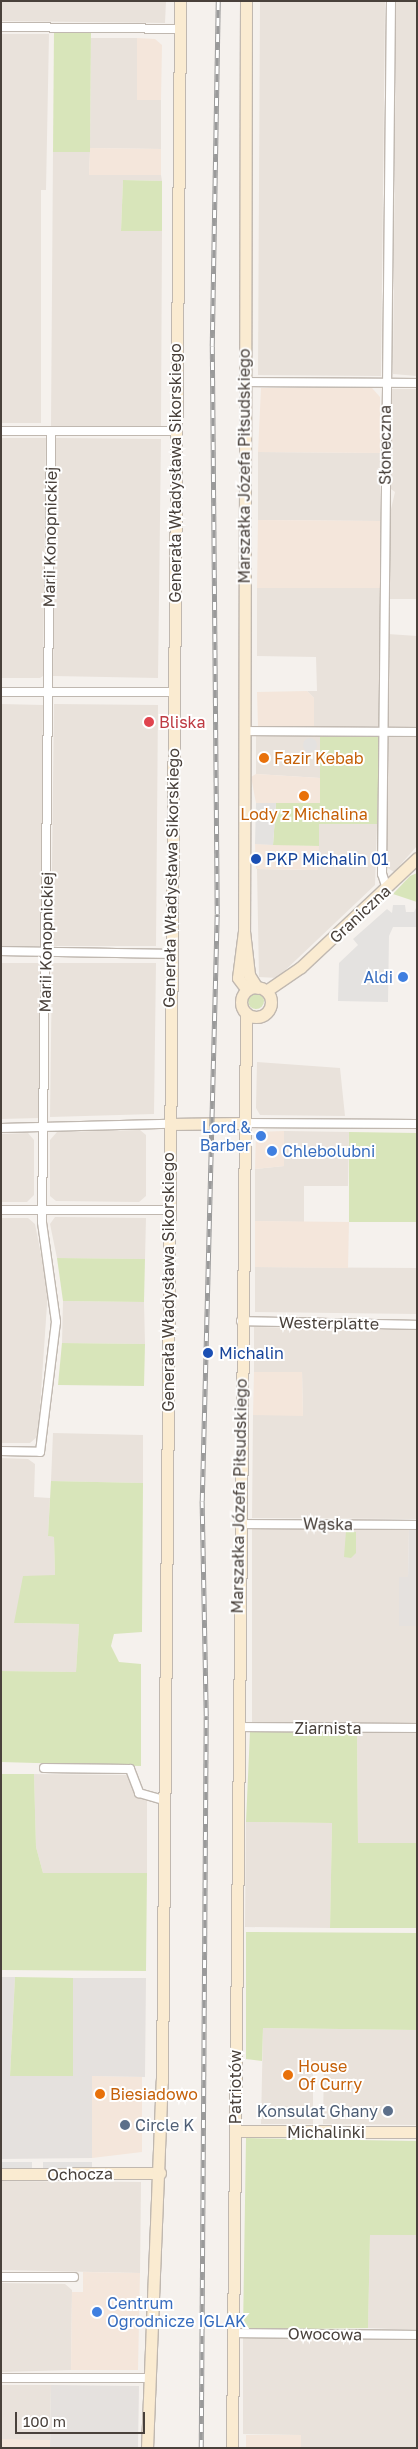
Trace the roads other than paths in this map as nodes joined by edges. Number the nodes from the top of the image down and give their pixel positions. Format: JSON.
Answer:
{"nodes":[{"id":1,"x":180,"y":1,"type":"edge"},
{"id":2,"x":246,"y":1,"type":"edge"},
{"id":3,"x":391,"y":1,"type":"edge"},
{"id":4,"x":1,"y":27,"type":"edge"},
{"id":5,"x":180,"y":29,"type":"junction"},
{"id":6,"x":244,"y":382,"type":"junction"},
{"id":7,"x":386,"y":382,"type":"junction"},
{"id":8,"x":417,"y":383,"type":"edge"},
{"id":9,"x":1,"y":431,"type":"edge"},
{"id":10,"x":51,"y":431,"type":"junction"},
{"id":11,"x":176,"y":431,"type":"junction"},
{"id":12,"x":48,"y":691,"type":"junction"},
{"id":13,"x":1,"y":692,"type":"edge"},
{"id":14,"x":174,"y":692,"type":"junction"},
{"id":15,"x":244,"y":731,"type":"junction"},
{"id":16,"x":383,"y":732,"type":"junction"},
{"id":17,"x":417,"y":732,"type":"edge"},
{"id":18,"x":417,"y":858,"type":"edge"},
{"id":19,"x":387,"y":889,"type":"junction"},
{"id":20,"x":1,"y":951,"type":"edge"},
{"id":21,"x":46,"y":951,"type":"junction"},
{"id":22,"x":171,"y":954,"type":"junction"},
{"id":23,"x":260,"y":992,"type":"junction"},
{"id":24,"x":252,"y":1015,"type":"junction"},
{"id":25,"x":242,"y":1123,"type":"junction"},
{"id":26,"x":170,"y":1124,"type":"junction"},
{"id":27,"x":417,"y":1124,"type":"edge"},
{"id":28,"x":44,"y":1126,"type":"junction"},
{"id":29,"x":1,"y":1128,"type":"edge"},
{"id":30,"x":43,"y":1209,"type":"junction"},
{"id":31,"x":1,"y":1210,"type":"edge"},
{"id":32,"x":169,"y":1210,"type":"junction"},
{"id":33,"x":241,"y":1321,"type":"junction"},
{"id":34,"x":417,"y":1324,"type":"edge"},
{"id":35,"x":1,"y":1451,"type":"edge"},
{"id":36,"x":239,"y":1524,"type":"junction"},
{"id":37,"x":417,"y":1525,"type":"edge"},
{"id":38,"x":239,"y":1727,"type":"junction"},
{"id":39,"x":417,"y":1728,"type":"edge"},
{"id":40,"x":44,"y":1768,"type":"dead end"},
{"id":41,"x":164,"y":1800,"type":"junction"},
{"id":42,"x":235,"y":2131,"type":"junction"},
{"id":43,"x":417,"y":2132,"type":"edge"},
{"id":44,"x":160,"y":2173,"type":"junction"},
{"id":45,"x":1,"y":2174,"type":"edge"},
{"id":46,"x":1,"y":2277,"type":"edge"},
{"id":47,"x":74,"y":2278,"type":"dead end"},
{"id":48,"x":234,"y":2333,"type":"junction"},
{"id":49,"x":417,"y":2335,"type":"edge"},
{"id":50,"x":1,"y":2378,"type":"edge"},
{"id":51,"x":150,"y":2378,"type":"junction"},
{"id":52,"x":148,"y":2448,"type":"edge"},
{"id":53,"x":232,"y":2448,"type":"edge"}],
"edges":[{"from":1,"to":5,"type":"main road","name":"Generała Władysława Sikorskiego"},
{"from":2,"to":6,"type":"main road","name":"Marszałka Józefa Piłsudskiego"},
{"from":3,"to":7,"type":"street","name":"Słoneczna"},
{"from":4,"to":5,"type":"street"},
{"from":5,"to":11,"type":"main road","name":"Generała Władysława Sikorskiego"},
{"from":6,"to":7,"type":"street"},
{"from":6,"to":15,"type":"main road","name":"Marszałka Józefa Piłsudskiego"},
{"from":7,"to":8,"type":"street"},
{"from":7,"to":16,"type":"street","name":"Słoneczna"},
{"from":9,"to":10,"type":"street"},
{"from":10,"to":11,"type":"street"},
{"from":10,"to":12,"type":"street","name":"Marii Konopnickiej"},
{"from":11,"to":14,"type":"main road","name":"Generała Władysława Sikorskiego"},
{"from":12,"to":13,"type":"street"},
{"from":12,"to":14,"type":"street"},
{"from":12,"to":21,"type":"street","name":"Marii Konopnickiej"},
{"from":14,"to":22,"type":"main road","name":"Generała Władysława Sikorskiego"},
{"from":15,"to":16,"type":"street"},
{"from":15,"to":23,"type":"main road","name":"Marszałka Józefa Piłsudskiego"},
{"from":16,"to":17,"type":"street"},
{"from":16,"to":19,"type":"street","name":"Słoneczna"},
{"from":18,"to":19,"type":"main road","name":"Graniczna"},
{"from":19,"to":23,"type":"main road","name":"Graniczna"},
{"from":20,"to":21,"type":"street"},
{"from":21,"to":22,"type":"street"},
{"from":21,"to":28,"type":"street","name":"Marii Konopnickiej"},
{"from":22,"to":26,"type":"main road","name":"Generała Władysława Sikorskiego"},
{"from":23,"to":24,"type":"main road","name":"Graniczna"},
{"from":23,"to":24,"type":"main road","name":"Marszałka Józefa Piłsudskiego"},
{"from":24,"to":25,"type":"main road","name":"Marszałka Józefa Piłsudskiego"},
{"from":25,"to":26,"type":"main road"},
{"from":25,"to":27,"type":"street"},
{"from":25,"to":33,"type":"main road","name":"Marszałka Józefa Piłsudskiego"},
{"from":26,"to":28,"type":"street"},
{"from":26,"to":32,"type":"main road","name":"Generała Władysława Sikorskiego"},
{"from":28,"to":29,"type":"street"},
{"from":28,"to":30,"type":"street","name":"Marii Konopnickiej"},
{"from":30,"to":31,"type":"street"},
{"from":30,"to":32,"type":"street"},
{"from":30,"to":35,"type":"street","name":"Marii Konopnickiej"},
{"from":32,"to":41,"type":"main road","name":"Generała Władysława Sikorskiego"},
{"from":33,"to":34,"type":"street","name":"Westerplatte"},
{"from":33,"to":36,"type":"main road","name":"Marszałka Józefa Piłsudskiego"},
{"from":36,"to":37,"type":"street","name":"Wąska"},
{"from":36,"to":38,"type":"main road","name":"Marszałka Józefa Piłsudskiego"},
{"from":38,"to":39,"type":"street","name":"Ziarnista"},
{"from":38,"to":42,"type":"main road","name":"Patriotów"},
{"from":40,"to":41,"type":"street"},
{"from":41,"to":44,"type":"main road"},
{"from":42,"to":43,"type":"main road","name":"Michalinki"},
{"from":42,"to":48,"type":"main road","name":"Patriotów"},
{"from":44,"to":45,"type":"main road","name":"Ochocza"},
{"from":44,"to":51,"type":"main road"},
{"from":46,"to":47,"type":"street"},
{"from":48,"to":49,"type":"street","name":"Owocowa"},
{"from":48,"to":53,"type":"main road","name":"Patriotów"},
{"from":50,"to":51,"type":"street"},
{"from":51,"to":52,"type":"main road"}]}
